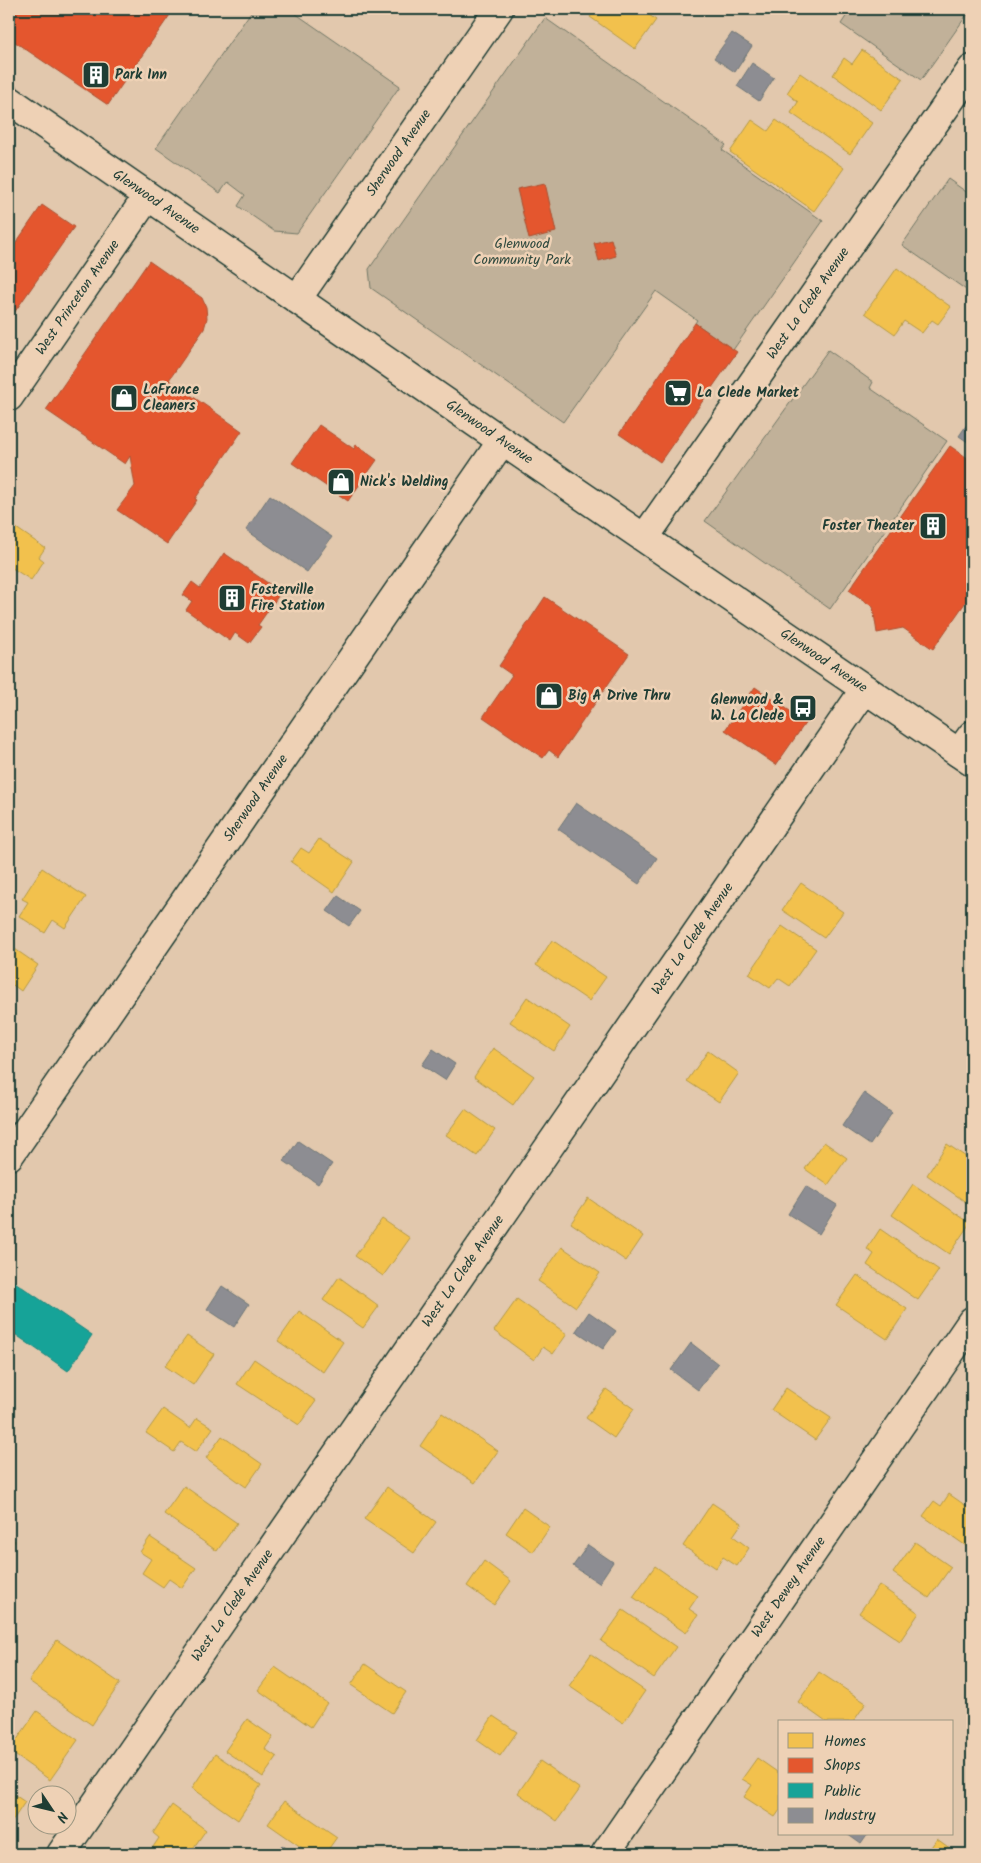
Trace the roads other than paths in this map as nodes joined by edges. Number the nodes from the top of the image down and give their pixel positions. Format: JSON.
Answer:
{"nodes":[{"id":1,"x":500,"y":9,"type":"edge"},
{"id":2,"x":972,"y":69,"type":"edge"},
{"id":3,"x":9,"y":100,"type":"edge"},
{"id":4,"x":147,"y":196,"type":"junction"},
{"id":5,"x":297,"y":299,"type":"junction"},
{"id":6,"x":9,"y":397,"type":"edge"},
{"id":7,"x":502,"y":440,"type":"junction"},
{"id":8,"x":645,"y":537,"type":"junction"},
{"id":9,"x":865,"y":689,"type":"junction"},
{"id":10,"x":968,"y":750,"type":"edge"},
{"id":11,"x":9,"y":1156,"type":"edge"},
{"id":12,"x":972,"y":1321,"type":"edge"},
{"id":13,"x":61,"y":1854,"type":"edge"},
{"id":14,"x":605,"y":1854,"type":"edge"}],
"edges":[{"from":1,"to":5,"type":"street","name":"Sherwood Avenue"},
{"from":2,"to":8,"type":"street","name":"West La Clede Avenue"},
{"from":3,"to":4,"type":"street","name":"Glenwood Avenue"},
{"from":4,"to":5,"type":"street","name":"Glenwood Avenue"},
{"from":4,"to":6,"type":"street","name":"West Princeton Avenue"},
{"from":5,"to":7,"type":"street","name":"Glenwood Avenue"},
{"from":7,"to":8,"type":"street","name":"Glenwood Avenue"},
{"from":7,"to":11,"type":"street","name":"Sherwood Avenue"},
{"from":8,"to":9,"type":"street","name":"Glenwood Avenue"},
{"from":9,"to":10,"type":"street","name":"Glenwood Avenue"},
{"from":9,"to":13,"type":"street","name":"West La Clede Avenue"},
{"from":12,"to":14,"type":"street","name":"West Dewey Avenue"}]}
